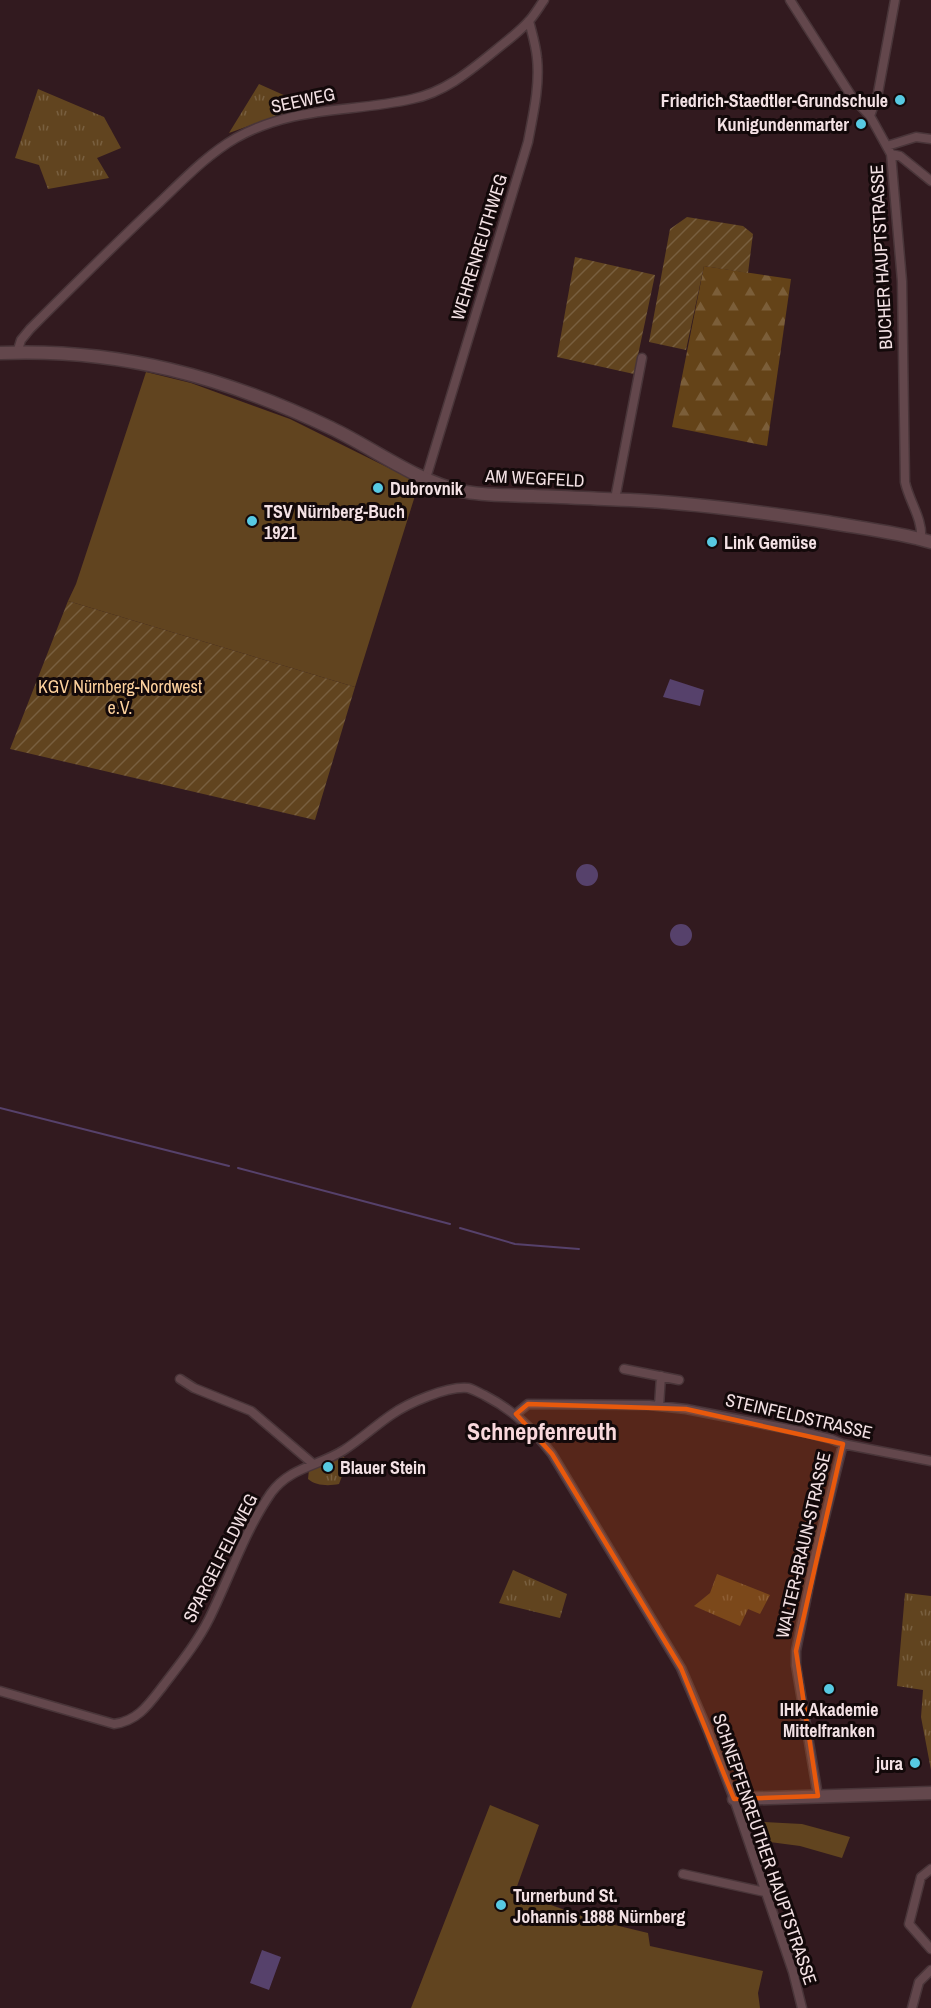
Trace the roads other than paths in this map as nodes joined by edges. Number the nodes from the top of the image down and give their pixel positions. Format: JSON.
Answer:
{"nodes":[{"id":1,"x":544,"y":0,"type":"edge"},
{"id":2,"x":790,"y":0,"type":"edge"},
{"id":3,"x":895,"y":0,"type":"edge"},
{"id":4,"x":529,"y":21,"type":"junction"},
{"id":5,"x":870,"y":116,"type":"junction"},
{"id":6,"x":931,"y":139,"type":"edge"},
{"id":7,"x":889,"y":150,"type":"junction"},
{"id":8,"x":931,"y":181,"type":"edge"},
{"id":9,"x":0,"y":353,"type":"edge"},
{"id":10,"x":17,"y":353,"type":"junction"},
{"id":11,"x":642,"y":358,"type":"dead end"},
{"id":12,"x":426,"y":478,"type":"junction"},
{"id":13,"x":615,"y":499,"type":"junction"},
{"id":14,"x":926,"y":540,"type":"edge"},
{"id":15,"x":624,"y":1369,"type":"dead end"},
{"id":16,"x":661,"y":1376,"type":"junction"},
{"id":17,"x":180,"y":1379,"type":"dead end"},
{"id":18,"x":679,"y":1380,"type":"dead end"},
{"id":19,"x":467,"y":1388,"type":"joint"},
{"id":20,"x":659,"y":1406,"type":"junction"},
{"id":21,"x":516,"y":1414,"type":"junction"},
{"id":22,"x":843,"y":1444,"type":"junction"},
{"id":23,"x":931,"y":1461,"type":"edge"},
{"id":24,"x":312,"y":1463,"type":"junction"},
{"id":25,"x":0,"y":1691,"type":"edge"},
{"id":26,"x":931,"y":1792,"type":"edge"},
{"id":27,"x":818,"y":1796,"type":"junction"},
{"id":28,"x":734,"y":1799,"type":"junction"},
{"id":29,"x":931,"y":1869,"type":"edge"},
{"id":30,"x":683,"y":1874,"type":"dead end"},
{"id":31,"x":765,"y":1892,"type":"junction"},
{"id":32,"x":931,"y":1949,"type":"edge"},
{"id":33,"x":931,"y":1970,"type":"edge"},
{"id":34,"x":802,"y":2008,"type":"edge"},
{"id":35,"x":912,"y":2008,"type":"edge"}],
"edges":[{"from":1,"to":4,"type":"street","name":"SEEWEG"},
{"from":2,"to":5,"type":"street","name":"BUCHER HAUPTSTRASSE"},
{"from":3,"to":5,"type":"street"},
{"from":4,"to":10,"type":"street","name":"SEEWEG"},
{"from":4,"to":12,"type":"street","name":"WEHRENREUTHWEG"},
{"from":5,"to":7,"type":"street","name":"BUCHER HAUPTSTRASSE"},
{"from":6,"to":7,"type":"street"},
{"from":7,"to":8,"type":"street"},
{"from":7,"to":14,"type":"street","name":"BUCHER HAUPTSTRASSE"},
{"from":9,"to":10,"type":"street","name":"AM WEGFELD"},
{"from":10,"to":12,"type":"street","name":"AM WEGFELD"},
{"from":11,"to":13,"type":"street"},
{"from":12,"to":13,"type":"street","name":"AM WEGFELD"},
{"from":13,"to":14,"type":"street","name":"AM WEGFELD"},
{"from":15,"to":16,"type":"street"},
{"from":16,"to":18,"type":"street"},
{"from":16,"to":20,"type":"street"},
{"from":17,"to":24,"type":"street"},
{"from":19,"to":21,"type":"street","name":"SCHNEPFENREUTHER HAUPTSTRASSE"},
{"from":19,"to":24,"type":"street","name":"SPARGELFELDWEG"},
{"from":20,"to":21,"type":"street","name":"STEINFELDSTRASSE"},
{"from":20,"to":22,"type":"street","name":"STEINFELDSTRASSE"},
{"from":21,"to":28,"type":"street","name":"SCHNEPFENREUTHER HAUPTSTRASSE"},
{"from":22,"to":23,"type":"street","name":"STEINFELDSTRASSE"},
{"from":22,"to":27,"type":"street","name":"WALTER-BRAUN-STRASSE"},
{"from":24,"to":25,"type":"street","name":"SPARGELFELDWEG"},
{"from":26,"to":27,"type":"street"},
{"from":27,"to":28,"type":"street"},
{"from":28,"to":31,"type":"street","name":"SCHNEPFENREUTHER HAUPTSTRASSE"},
{"from":29,"to":32,"type":"street"},
{"from":30,"to":31,"type":"street"},
{"from":31,"to":34,"type":"street","name":"SCHNEPFENREUTHER HAUPTSTRASSE"},
{"from":33,"to":35,"type":"street"}]}
